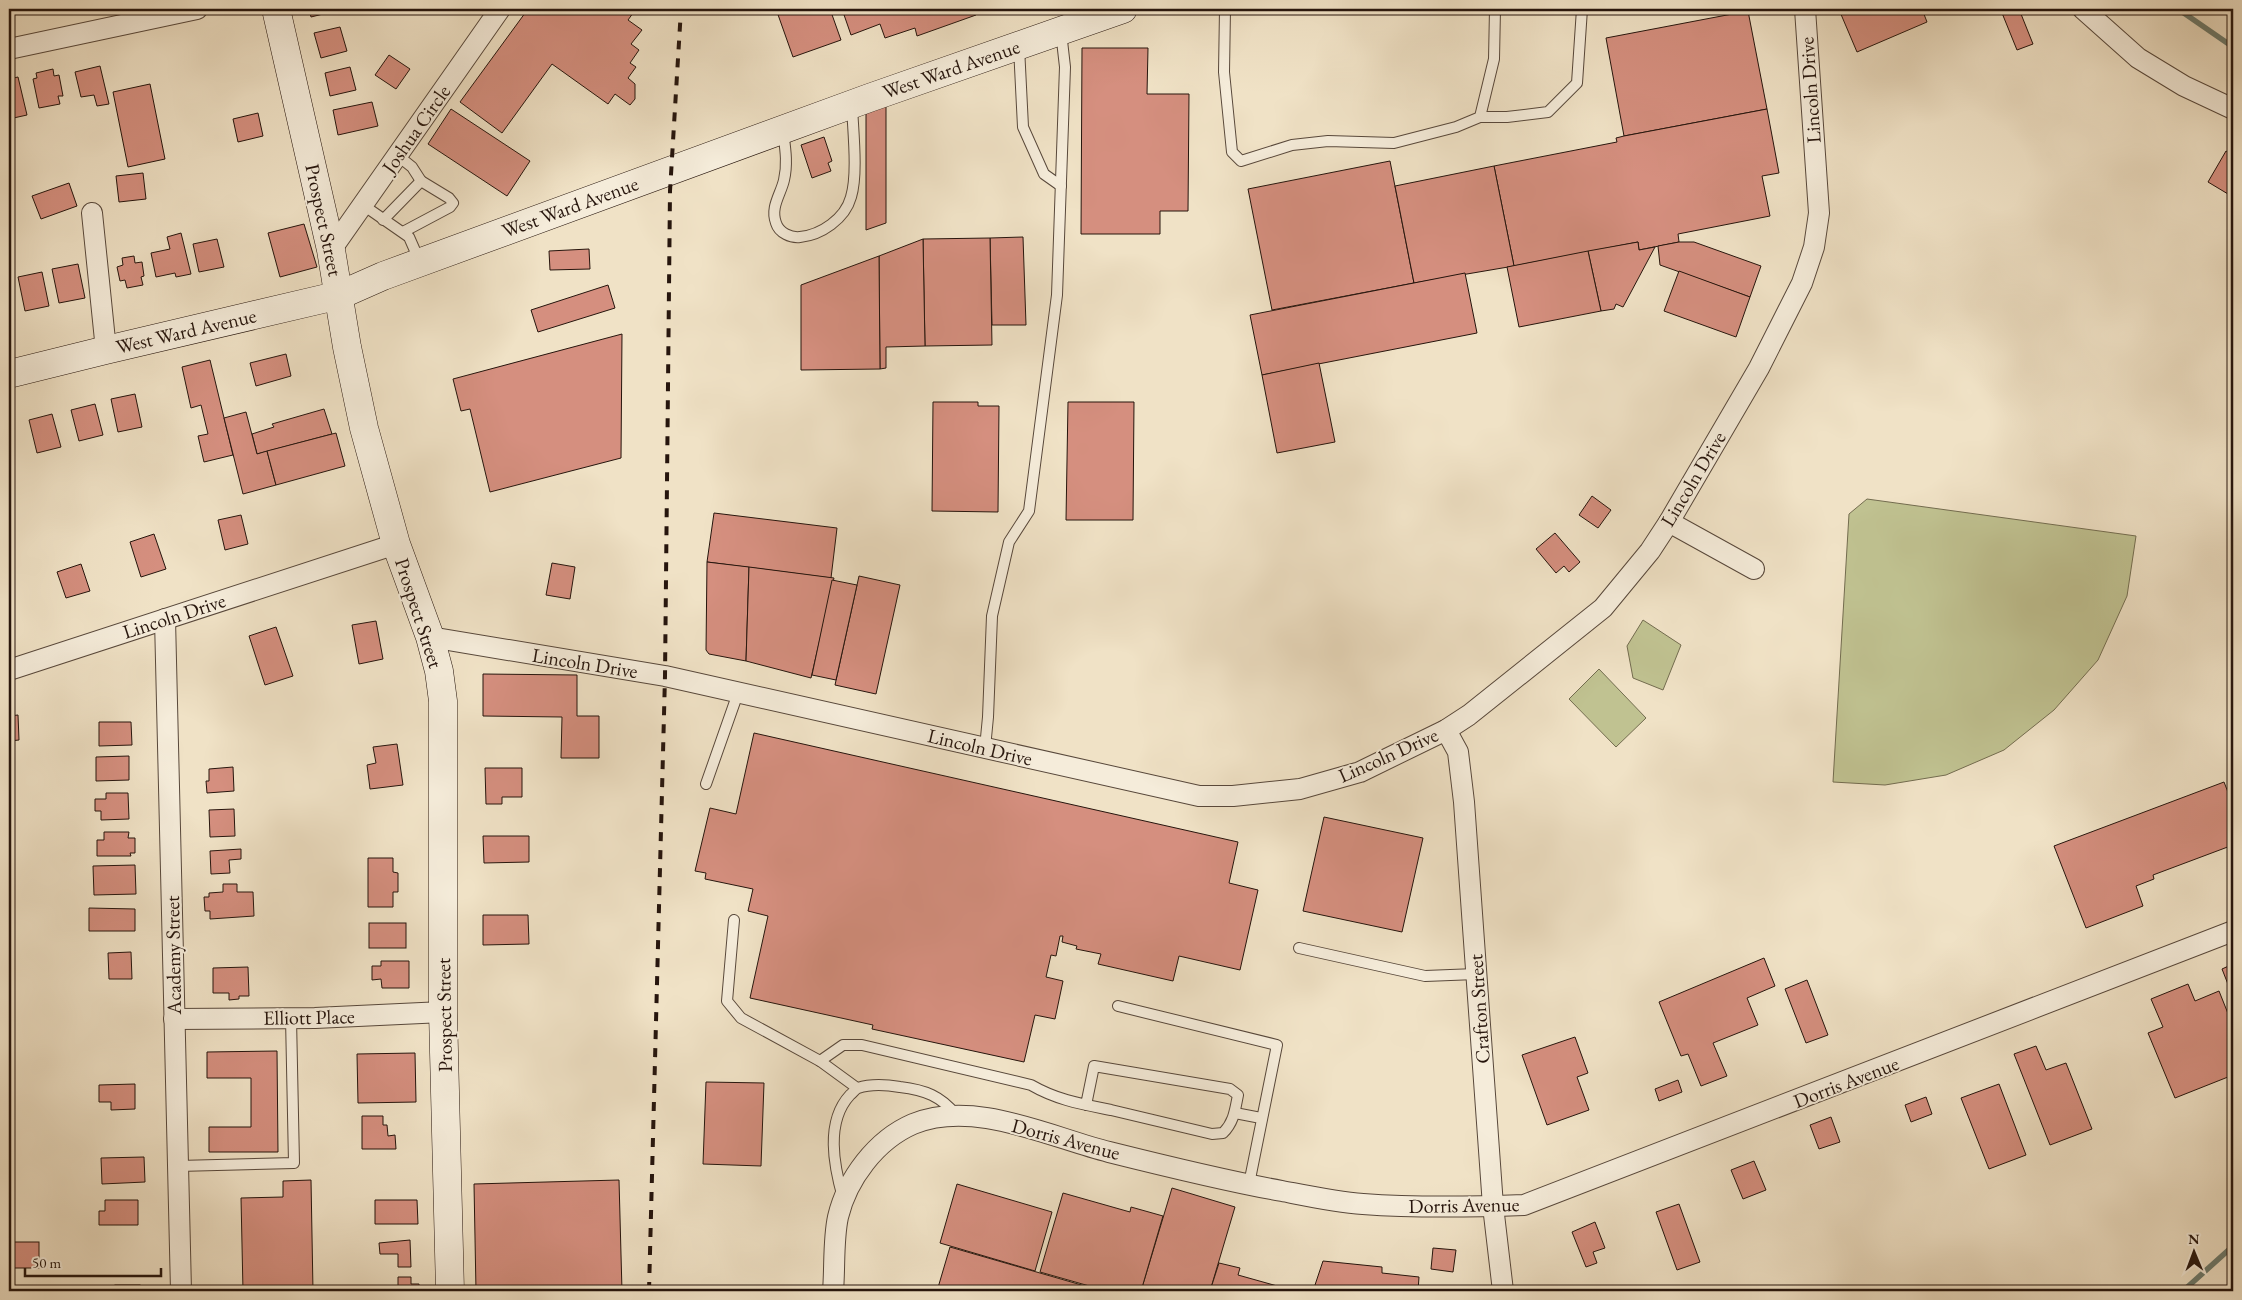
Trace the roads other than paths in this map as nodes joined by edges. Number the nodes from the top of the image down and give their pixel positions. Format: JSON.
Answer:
{"nodes":[{"id":1,"x":197,"y":9,"type":"edge"},
{"id":2,"x":276,"y":9,"type":"edge"},
{"id":3,"x":500,"y":9,"type":"edge"},
{"id":4,"x":1123,"y":9,"type":"edge"},
{"id":5,"x":1225,"y":9,"type":"edge"},
{"id":6,"x":1495,"y":9,"type":"edge"},
{"id":7,"x":1582,"y":9,"type":"edge"},
{"id":8,"x":1805,"y":9,"type":"edge"},
{"id":9,"x":2083,"y":9,"type":"edge"},
{"id":10,"x":1061,"y":30,"type":"junction"},
{"id":11,"x":1019,"y":45,"type":"junction"},
{"id":12,"x":9,"y":49,"type":"edge"},
{"id":13,"x":852,"y":104,"type":"junction"},
{"id":14,"x":2233,"y":109,"type":"edge"},
{"id":15,"x":1480,"y":117,"type":"junction"},
{"id":16,"x":782,"y":130,"type":"junction"},
{"id":17,"x":398,"y":155,"type":"junction"},
{"id":18,"x":420,"y":181,"type":"junction"},
{"id":19,"x":1061,"y":186,"type":"junction"},
{"id":20,"x":362,"y":205,"type":"junction"},
{"id":21,"x":92,"y":213,"type":"dead end"},
{"id":22,"x":383,"y":220,"type":"junction"},
{"id":23,"x":402,"y":232,"type":"junction"},
{"id":24,"x":331,"y":250,"type":"junction"},
{"id":25,"x":420,"y":262,"type":"junction"},
{"id":26,"x":340,"y":295,"type":"junction"},
{"id":27,"x":106,"y":350,"type":"junction"},
{"id":28,"x":9,"y":374,"type":"edge"},
{"id":29,"x":1670,"y":522,"type":"junction"},
{"id":30,"x":396,"y":544,"type":"junction"},
{"id":31,"x":1754,"y":569,"type":"dead end"},
{"id":32,"x":165,"y":619,"type":"junction"},
{"id":33,"x":430,"y":637,"type":"junction"},
{"id":34,"x":9,"y":670,"type":"edge"},
{"id":35,"x":738,"y":693,"type":"junction"},
{"id":36,"x":1446,"y":730,"type":"junction"},
{"id":37,"x":985,"y":748,"type":"junction"},
{"id":38,"x":706,"y":784,"type":"dead end"},
{"id":39,"x":734,"y":920,"type":"dead end"},
{"id":40,"x":2233,"y":931,"type":"edge"},
{"id":41,"x":1299,"y":948,"type":"dead end"},
{"id":42,"x":1476,"y":974,"type":"junction"},
{"id":43,"x":1118,"y":1006,"type":"dead end"},
{"id":44,"x":443,"y":1012,"type":"junction"},
{"id":45,"x":291,"y":1018,"type":"junction"},
{"id":46,"x":174,"y":1019,"type":"junction"},
{"id":47,"x":820,"y":1061,"type":"junction"},
{"id":48,"x":857,"y":1088,"type":"junction"},
{"id":49,"x":1086,"y":1105,"type":"junction"},
{"id":50,"x":1235,"y":1113,"type":"junction"},
{"id":51,"x":956,"y":1115,"type":"junction"},
{"id":52,"x":1261,"y":1118,"type":"junction"},
{"id":53,"x":178,"y":1166,"type":"junction"},
{"id":54,"x":1249,"y":1184,"type":"junction"},
{"id":55,"x":844,"y":1198,"type":"junction"},
{"id":56,"x":1492,"y":1206,"type":"junction"},
{"id":57,"x":181,"y":1291,"type":"edge"},
{"id":58,"x":450,"y":1291,"type":"edge"},
{"id":59,"x":833,"y":1291,"type":"edge"},
{"id":60,"x":1504,"y":1291,"type":"edge"}],
"edges":[{"from":1,"to":12,"type":"street"},
{"from":2,"to":24,"type":"street","name":"Prospect Street"},
{"from":3,"to":17,"type":"street","name":"Joshua Circle"},
{"from":4,"to":10,"type":"street","name":"West Ward Avenue"},
{"from":5,"to":15,"type":"lane"},
{"from":6,"to":15,"type":"lane"},
{"from":7,"to":15,"type":"lane"},
{"from":8,"to":29,"type":"street","name":"Lincoln Drive"},
{"from":9,"to":14,"type":"street"},
{"from":10,"to":11,"type":"street","name":"West Ward Avenue"},
{"from":10,"to":19,"type":"lane"},
{"from":11,"to":13,"type":"street","name":"West Ward Avenue"},
{"from":11,"to":19,"type":"lane"},
{"from":13,"to":16,"type":"street","name":"West Ward Avenue"},
{"from":13,"to":16,"type":"lane"},
{"from":16,"to":25,"type":"street","name":"West Ward Avenue"},
{"from":17,"to":18,"type":"lane"},
{"from":17,"to":20,"type":"street","name":"Joshua Circle"},
{"from":18,"to":22,"type":"lane"},
{"from":18,"to":23,"type":"lane"},
{"from":19,"to":37,"type":"lane"},
{"from":20,"to":22,"type":"lane"},
{"from":20,"to":24,"type":"street","name":"Joshua Circle"},
{"from":21,"to":27,"type":"street"},
{"from":22,"to":23,"type":"lane"},
{"from":23,"to":25,"type":"lane"},
{"from":24,"to":26,"type":"street","name":"Prospect Street"},
{"from":25,"to":26,"type":"street","name":"West Ward Avenue"},
{"from":26,"to":27,"type":"street","name":"West Ward Avenue"},
{"from":26,"to":30,"type":"street","name":"Prospect Street"},
{"from":27,"to":28,"type":"street","name":"West Ward Avenue"},
{"from":29,"to":31,"type":"street"},
{"from":29,"to":36,"type":"street","name":"Lincoln Drive"},
{"from":30,"to":32,"type":"street","name":"Lincoln Drive"},
{"from":30,"to":33,"type":"street","name":"Prospect Street"},
{"from":32,"to":34,"type":"street","name":"Lincoln Drive"},
{"from":32,"to":46,"type":"street","name":"Academy Street"},
{"from":33,"to":35,"type":"street","name":"Lincoln Drive"},
{"from":33,"to":44,"type":"street","name":"Prospect Street"},
{"from":35,"to":37,"type":"street","name":"Lincoln Drive"},
{"from":35,"to":38,"type":"lane"},
{"from":36,"to":37,"type":"street","name":"Lincoln Drive"},
{"from":36,"to":42,"type":"street","name":"Crafton Street"},
{"from":39,"to":47,"type":"lane"},
{"from":40,"to":56,"type":"street","name":"Dorris Avenue"},
{"from":41,"to":42,"type":"lane"},
{"from":42,"to":56,"type":"street","name":"Crafton Street"},
{"from":43,"to":52,"type":"lane"},
{"from":44,"to":45,"type":"street","name":"Elliott Place"},
{"from":44,"to":58,"type":"street","name":"Prospect Street"},
{"from":45,"to":46,"type":"street","name":"Elliott Place"},
{"from":45,"to":53,"type":"lane"},
{"from":46,"to":53,"type":"street","name":"Academy Street"},
{"from":47,"to":48,"type":"lane"},
{"from":47,"to":49,"type":"lane"},
{"from":48,"to":51,"type":"lane"},
{"from":48,"to":55,"type":"lane"},
{"from":49,"to":50,"type":"lane"},
{"from":49,"to":50,"type":"lane"},
{"from":50,"to":52,"type":"lane"},
{"from":51,"to":54,"type":"street","name":"Dorris Avenue"},
{"from":51,"to":55,"type":"street","name":"Dorris Avenue"},
{"from":52,"to":54,"type":"lane"},
{"from":53,"to":57,"type":"street","name":"Academy Street"},
{"from":54,"to":56,"type":"street","name":"Dorris Avenue"},
{"from":55,"to":59,"type":"street","name":"Dorris Avenue"},
{"from":56,"to":60,"type":"street","name":"Crafton Street"}]}
